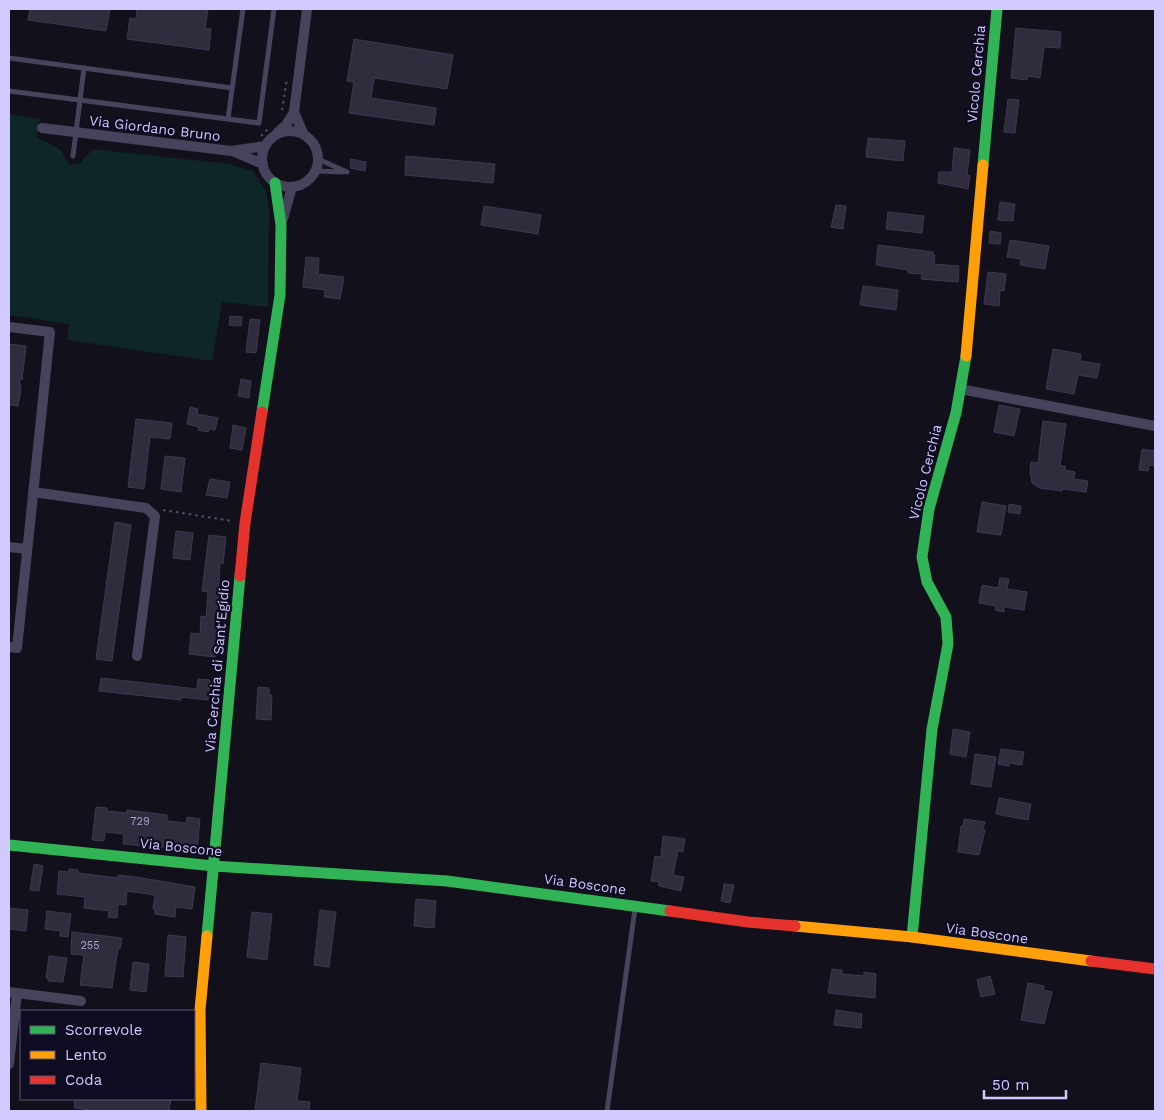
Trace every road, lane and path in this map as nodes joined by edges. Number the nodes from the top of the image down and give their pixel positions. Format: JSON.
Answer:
{"nodes":[{"id":1,"x":243,"y":9,"type":"edge"},
{"id":2,"x":274,"y":9,"type":"edge"},
{"id":3,"x":307,"y":9,"type":"edge"},
{"id":4,"x":997,"y":9,"type":"edge"},
{"id":5,"x":9,"y":58,"type":"edge"},
{"id":6,"x":84,"y":68,"type":"junction"},
{"id":7,"x":288,"y":73,"type":"dead end"},
{"id":8,"x":232,"y":88,"type":"junction"},
{"id":9,"x":9,"y":91,"type":"edge"},
{"id":10,"x":80,"y":100,"type":"junction"},
{"id":11,"x":282,"y":110,"type":"dead end"},
{"id":12,"x":294,"y":112,"type":"junction"},
{"id":13,"x":228,"y":119,"type":"junction"},
{"id":14,"x":273,"y":125,"type":"dead end"},
{"id":15,"x":42,"y":128,"type":"dead end"},
{"id":16,"x":76,"y":132,"type":"junction"},
{"id":17,"x":304,"y":135,"type":"junction"},
{"id":18,"x":265,"y":141,"type":"junction"},
{"id":19,"x":231,"y":151,"type":"junction"},
{"id":20,"x":73,"y":156,"type":"dead end"},
{"id":21,"x":318,"y":158,"type":"junction"},
{"id":22,"x":263,"y":164,"type":"junction"},
{"id":23,"x":316,"y":171,"type":"junction"},
{"id":24,"x":275,"y":183,"type":"junction"},
{"id":25,"x":292,"y":187,"type":"junction"},
{"id":26,"x":282,"y":225,"type":"junction"},
{"id":27,"x":9,"y":327,"type":"edge"},
{"id":28,"x":960,"y":389,"type":"junction"},
{"id":29,"x":1155,"y":426,"type":"edge"},
{"id":30,"x":33,"y":492,"type":"junction"},
{"id":31,"x":146,"y":508,"type":"junction"},
{"id":32,"x":245,"y":523,"type":"junction"},
{"id":33,"x":9,"y":547,"type":"edge"},
{"id":34,"x":27,"y":549,"type":"junction"},
{"id":35,"x":13,"y":647,"type":"edge"},
{"id":36,"x":137,"y":656,"type":"dead end"},
{"id":37,"x":9,"y":844,"type":"edge"},
{"id":38,"x":214,"y":866,"type":"junction"},
{"id":39,"x":635,"y":906,"type":"junction"},
{"id":40,"x":912,"y":937,"type":"junction"},
{"id":41,"x":1155,"y":969,"type":"edge"},
{"id":42,"x":13,"y":992,"type":"edge"},
{"id":43,"x":81,"y":1001,"type":"dead end"},
{"id":44,"x":9,"y":1064,"type":"edge"},
{"id":45,"x":201,"y":1111,"type":"edge"},
{"id":46,"x":607,"y":1111,"type":"edge"}],
"edges":[{"from":1,"to":8,"type":"lane","name":"Via Giordano Bruno"},
{"from":2,"to":13,"type":"lane","name":"Via Giordano Bruno"},
{"from":3,"to":12,"type":"street"},
{"from":4,"to":28,"type":"street","name":"Vicolo Cerchia"},
{"from":5,"to":6,"type":"lane"},
{"from":6,"to":8,"type":"lane"},
{"from":6,"to":10,"type":"lane","name":"Via Giordano Bruno"},
{"from":7,"to":11,"type":"path"},
{"from":8,"to":13,"type":"lane","name":"Via Giordano Bruno"},
{"from":9,"to":10,"type":"lane","name":"Via Giordano Bruno"},
{"from":10,"to":13,"type":"lane","name":"Via Giordano Bruno"},
{"from":10,"to":16,"type":"lane","name":"Via Giordano Bruno"},
{"from":12,"to":17,"type":"street"},
{"from":12,"to":18,"type":"street"},
{"from":14,"to":18,"type":"path"},
{"from":15,"to":16,"type":"street","name":"Via Giordano Bruno"},
{"from":16,"to":19,"type":"street","name":"Via Giordano Bruno"},
{"from":16,"to":20,"type":"lane","name":"Via Giordano Bruno"},
{"from":17,"to":18,"type":"street"},
{"from":17,"to":21,"type":"street"},
{"from":18,"to":19,"type":"street","name":"Via Giordano Bruno"},
{"from":18,"to":22,"type":"street"},
{"from":19,"to":22,"type":"street","name":"Via Giordano Bruno"},
{"from":21,"to":23,"type":"street"},
{"from":21,"to":23,"type":"lane"},
{"from":22,"to":24,"type":"street"},
{"from":23,"to":25,"type":"street"},
{"from":24,"to":25,"type":"street"},
{"from":24,"to":26,"type":"street","name":"Via Cerchia di Sant'Egidio"},
{"from":25,"to":26,"type":"street","name":"Via Cerchia di Sant'Egidio"},
{"from":26,"to":32,"type":"street","name":"Via Cerchia di Sant'Egidio"},
{"from":27,"to":30,"type":"street"},
{"from":28,"to":29,"type":"street"},
{"from":28,"to":40,"type":"street","name":"Vicolo Cerchia"},
{"from":30,"to":31,"type":"street"},
{"from":30,"to":34,"type":"street"},
{"from":31,"to":32,"type":"path"},
{"from":31,"to":36,"type":"street"},
{"from":32,"to":38,"type":"street","name":"Via Cerchia di Sant'Egidio"},
{"from":33,"to":34,"type":"street"},
{"from":34,"to":35,"type":"street"},
{"from":37,"to":38,"type":"street","name":"Via Boscone"},
{"from":38,"to":39,"type":"street","name":"Via Boscone"},
{"from":38,"to":45,"type":"street","name":"Via Cerchia di Sant'Egidio"},
{"from":39,"to":40,"type":"street","name":"Via Boscone"},
{"from":39,"to":46,"type":"lane"},
{"from":40,"to":41,"type":"street","name":"Via Boscone"},
{"from":42,"to":43,"type":"street"},
{"from":42,"to":44,"type":"street"}]}
